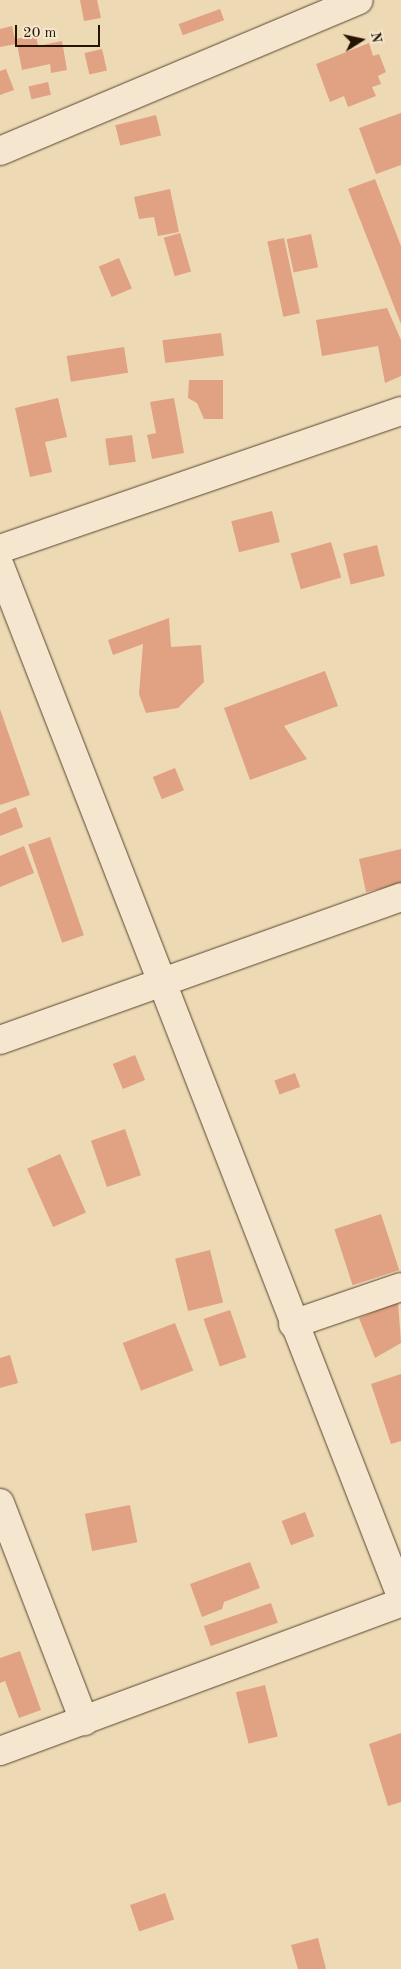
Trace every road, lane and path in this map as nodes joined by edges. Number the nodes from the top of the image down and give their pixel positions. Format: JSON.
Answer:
{"nodes":[{"id":1,"x":359,"y":0,"type":"edge"},
{"id":2,"x":0,"y":151,"type":"edge"},
{"id":3,"x":401,"y":411,"type":"edge"},
{"id":4,"x":0,"y":549,"type":"edge"},
{"id":5,"x":2,"y":579,"type":"edge"},
{"id":6,"x":401,"y":897,"type":"edge"},
{"id":7,"x":159,"y":984,"type":"junction"},
{"id":8,"x":0,"y":1040,"type":"edge"},
{"id":9,"x":401,"y":1287,"type":"edge"},
{"id":10,"x":293,"y":1324,"type":"junction"},
{"id":11,"x":0,"y":1502,"type":"edge"},
{"id":12,"x":401,"y":1596,"type":"edge"},
{"id":13,"x":401,"y":1603,"type":"edge"},
{"id":14,"x":84,"y":1720,"type":"junction"},
{"id":15,"x":0,"y":1751,"type":"edge"}],
"edges":[{"from":1,"to":2,"type":"street"},
{"from":3,"to":4,"type":"street"},
{"from":5,"to":7,"type":"street"},
{"from":6,"to":7,"type":"street"},
{"from":7,"to":8,"type":"street"},
{"from":7,"to":10,"type":"street"},
{"from":9,"to":10,"type":"street"},
{"from":10,"to":12,"type":"street"},
{"from":11,"to":14,"type":"street"},
{"from":13,"to":14,"type":"street"},
{"from":14,"to":15,"type":"street"}]}
